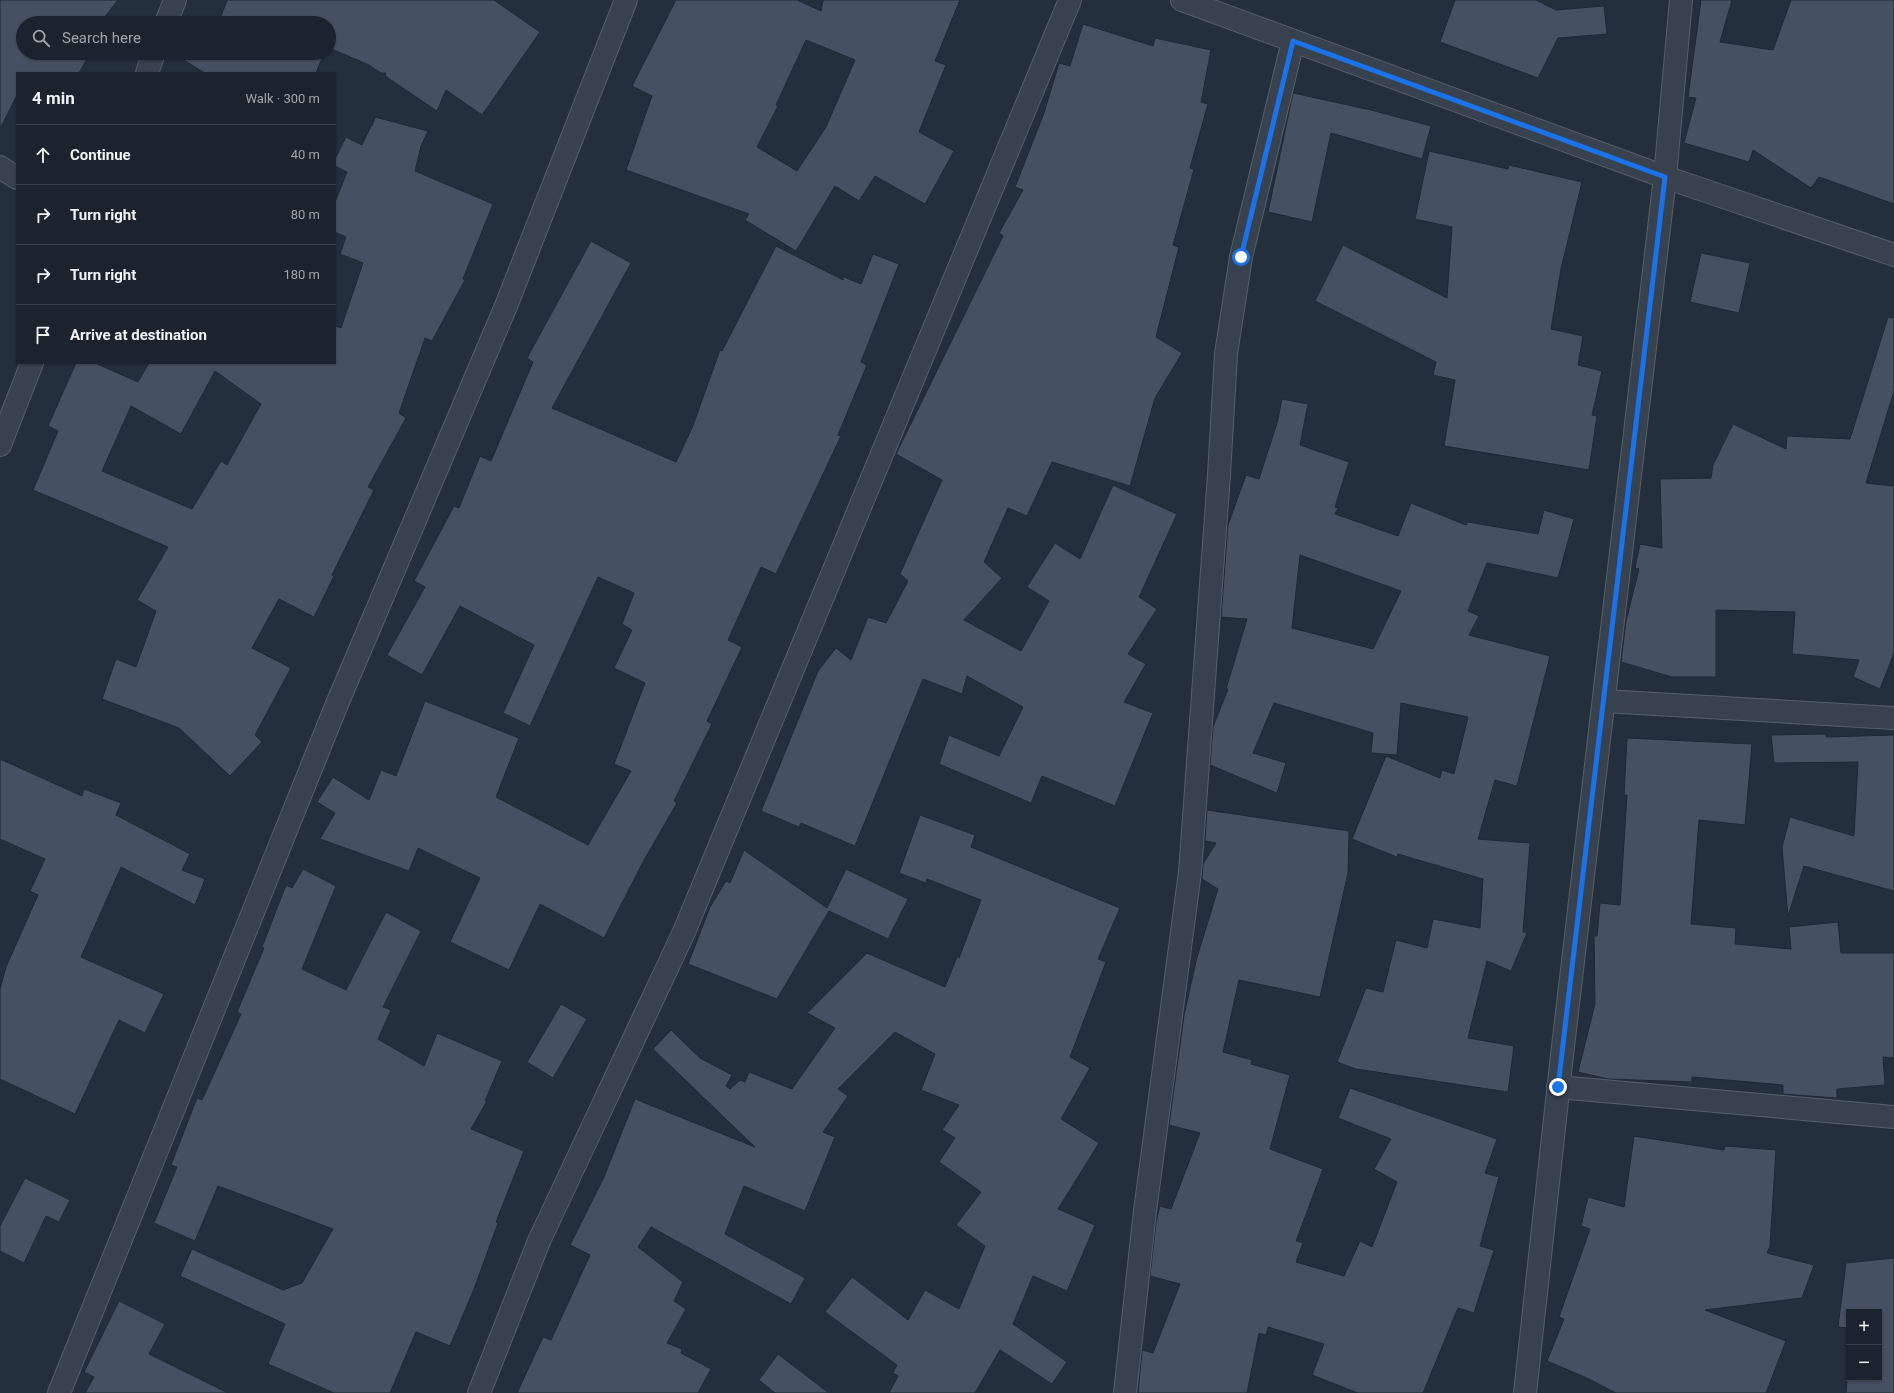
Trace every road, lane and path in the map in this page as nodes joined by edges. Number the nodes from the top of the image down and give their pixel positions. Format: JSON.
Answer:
{"nodes":[{"id":1,"x":175,"y":0,"type":"edge"},
{"id":2,"x":626,"y":0,"type":"edge"},
{"id":3,"x":1070,"y":0,"type":"edge"},
{"id":4,"x":1182,"y":0,"type":"edge"},
{"id":5,"x":1681,"y":0,"type":"edge"},
{"id":6,"x":169,"y":16,"type":"edge"},
{"id":7,"x":1293,"y":41,"type":"junction"},
{"id":8,"x":151,"y":60,"type":"edge"},
{"id":9,"x":146,"y":72,"type":"edge"},
{"id":10,"x":0,"y":167,"type":"edge"},
{"id":11,"x":16,"y":177,"type":"edge"},
{"id":12,"x":1665,"y":177,"type":"junction"},
{"id":13,"x":1894,"y":255,"type":"edge"},
{"id":14,"x":32,"y":364,"type":"edge"},
{"id":15,"x":0,"y":445,"type":"edge"},
{"id":16,"x":1604,"y":701,"type":"junction"},
{"id":17,"x":1894,"y":718,"type":"edge"},
{"id":18,"x":1558,"y":1087,"type":"junction"},
{"id":19,"x":1894,"y":1118,"type":"edge"},
{"id":20,"x":60,"y":1393,"type":"edge"},
{"id":21,"x":479,"y":1393,"type":"edge"},
{"id":22,"x":1125,"y":1393,"type":"edge"},
{"id":23,"x":1525,"y":1393,"type":"edge"}],
"edges":[{"from":1,"to":6,"type":"street"},
{"from":2,"to":20,"type":"street"},
{"from":3,"to":21,"type":"street"},
{"from":4,"to":7,"type":"street"},
{"from":5,"to":12,"type":"street"},
{"from":7,"to":12,"type":"street"},
{"from":7,"to":22,"type":"street"},
{"from":8,"to":9,"type":"street"},
{"from":10,"to":11,"type":"street"},
{"from":12,"to":13,"type":"street"},
{"from":12,"to":16,"type":"street"},
{"from":14,"to":15,"type":"street"},
{"from":16,"to":17,"type":"street"},
{"from":16,"to":18,"type":"street"},
{"from":18,"to":19,"type":"street"},
{"from":18,"to":23,"type":"street"}]}
